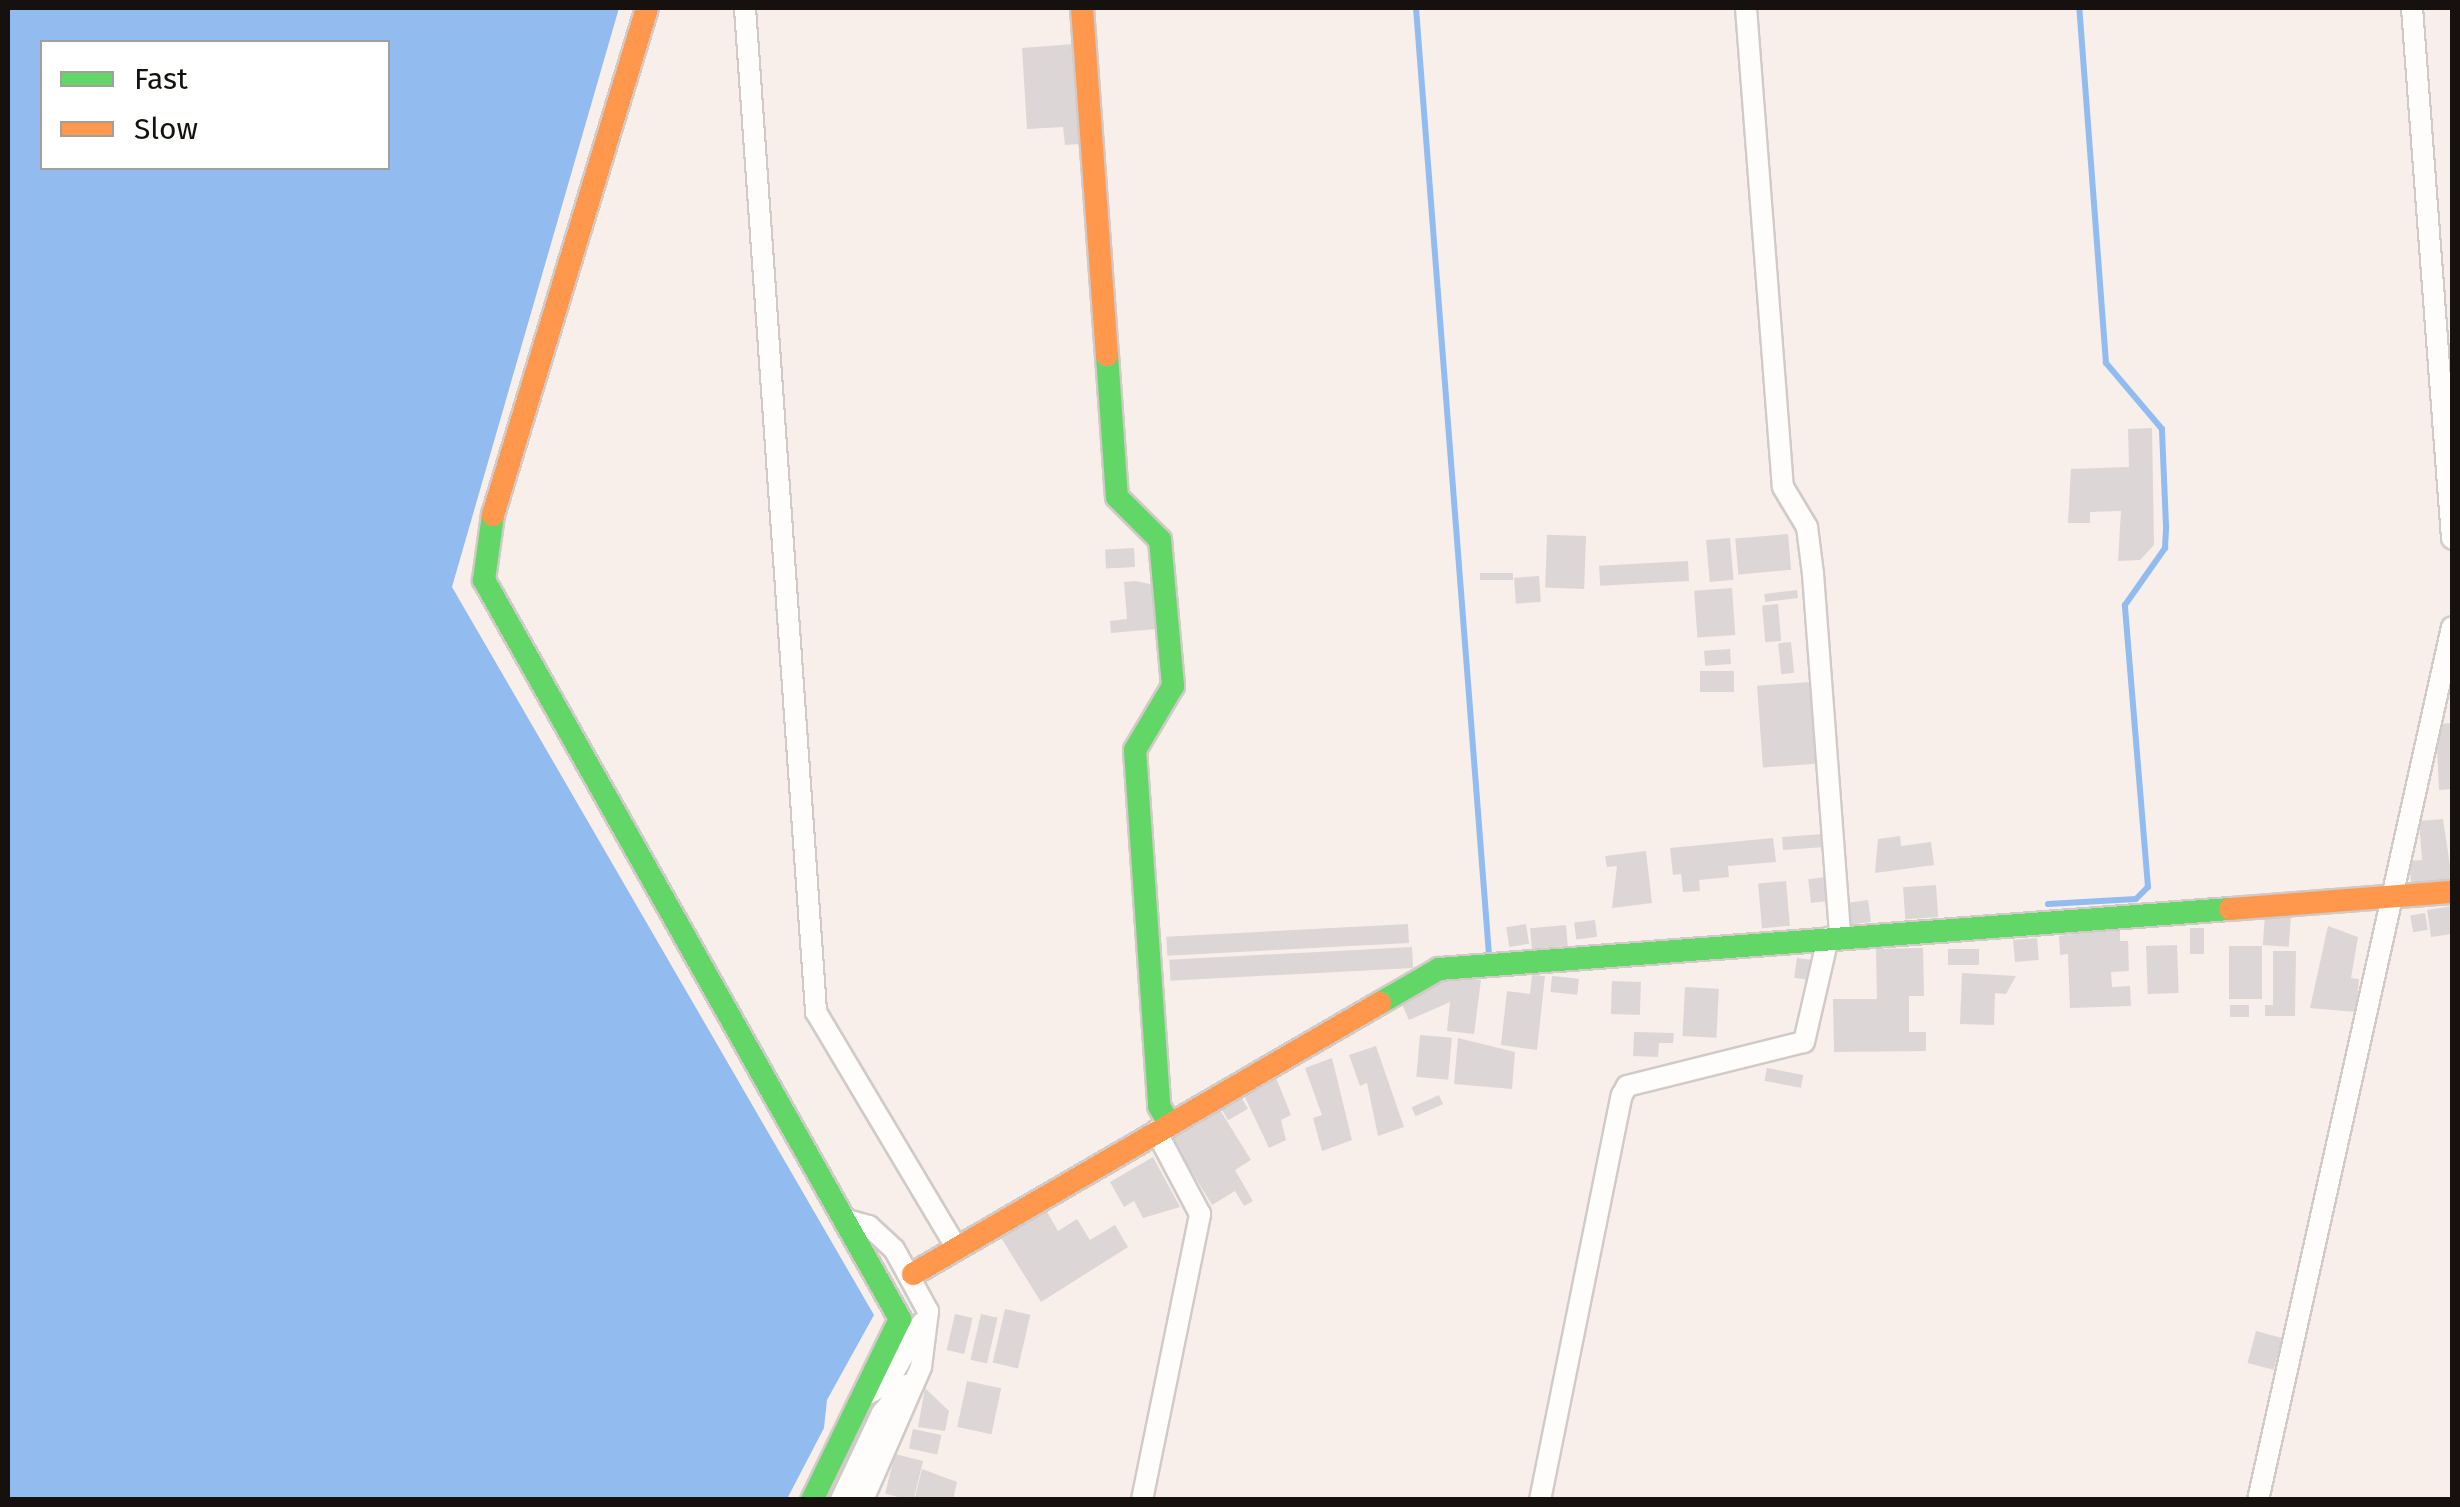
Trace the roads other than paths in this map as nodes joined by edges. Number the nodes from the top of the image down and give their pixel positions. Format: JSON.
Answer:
{"nodes":[{"id":1,"x":647,"y":8,"type":"edge"},
{"id":2,"x":745,"y":8,"type":"edge"},
{"id":3,"x":1082,"y":8,"type":"edge"},
{"id":4,"x":1746,"y":8,"type":"edge"},
{"id":5,"x":2412,"y":8,"type":"edge"},
{"id":6,"x":2452,"y":538,"type":"edge"},
{"id":7,"x":2452,"y":627,"type":"edge"},
{"id":8,"x":2452,"y":892,"type":"edge"},
{"id":9,"x":2393,"y":896,"type":"junction"},
{"id":10,"x":1834,"y":937,"type":"junction"},
{"id":11,"x":1163,"y":1127,"type":"junction"},
{"id":12,"x":844,"y":1219,"type":"junction"},
{"id":13,"x":935,"y":1260,"type":"junction"},
{"id":14,"x":928,"y":1310,"type":"junction"},
{"id":15,"x":922,"y":1367,"type":"junction"},
{"id":16,"x":862,"y":1397,"type":"junction"},
{"id":17,"x":812,"y":1500,"type":"edge"},
{"id":18,"x":841,"y":1500,"type":"edge"},
{"id":19,"x":863,"y":1500,"type":"edge"},
{"id":20,"x":1142,"y":1500,"type":"edge"},
{"id":21,"x":1540,"y":1500,"type":"edge"},
{"id":22,"x":2258,"y":1500,"type":"edge"}],
"edges":[{"from":1,"to":12,"type":"street"},
{"from":2,"to":13,"type":"street"},
{"from":3,"to":11,"type":"street"},
{"from":4,"to":10,"type":"street"},
{"from":5,"to":6,"type":"street"},
{"from":7,"to":9,"type":"street"},
{"from":8,"to":9,"type":"street"},
{"from":9,"to":10,"type":"street"},
{"from":9,"to":22,"type":"street"},
{"from":10,"to":11,"type":"street"},
{"from":10,"to":21,"type":"street"},
{"from":11,"to":13,"type":"street"},
{"from":11,"to":20,"type":"street"},
{"from":12,"to":13,"type":"street"},
{"from":12,"to":16,"type":"street"},
{"from":13,"to":14,"type":"street"},
{"from":14,"to":15,"type":"street"},
{"from":14,"to":16,"type":"street"},
{"from":15,"to":18,"type":"street"},
{"from":15,"to":19,"type":"street"},
{"from":16,"to":17,"type":"street"}]}
